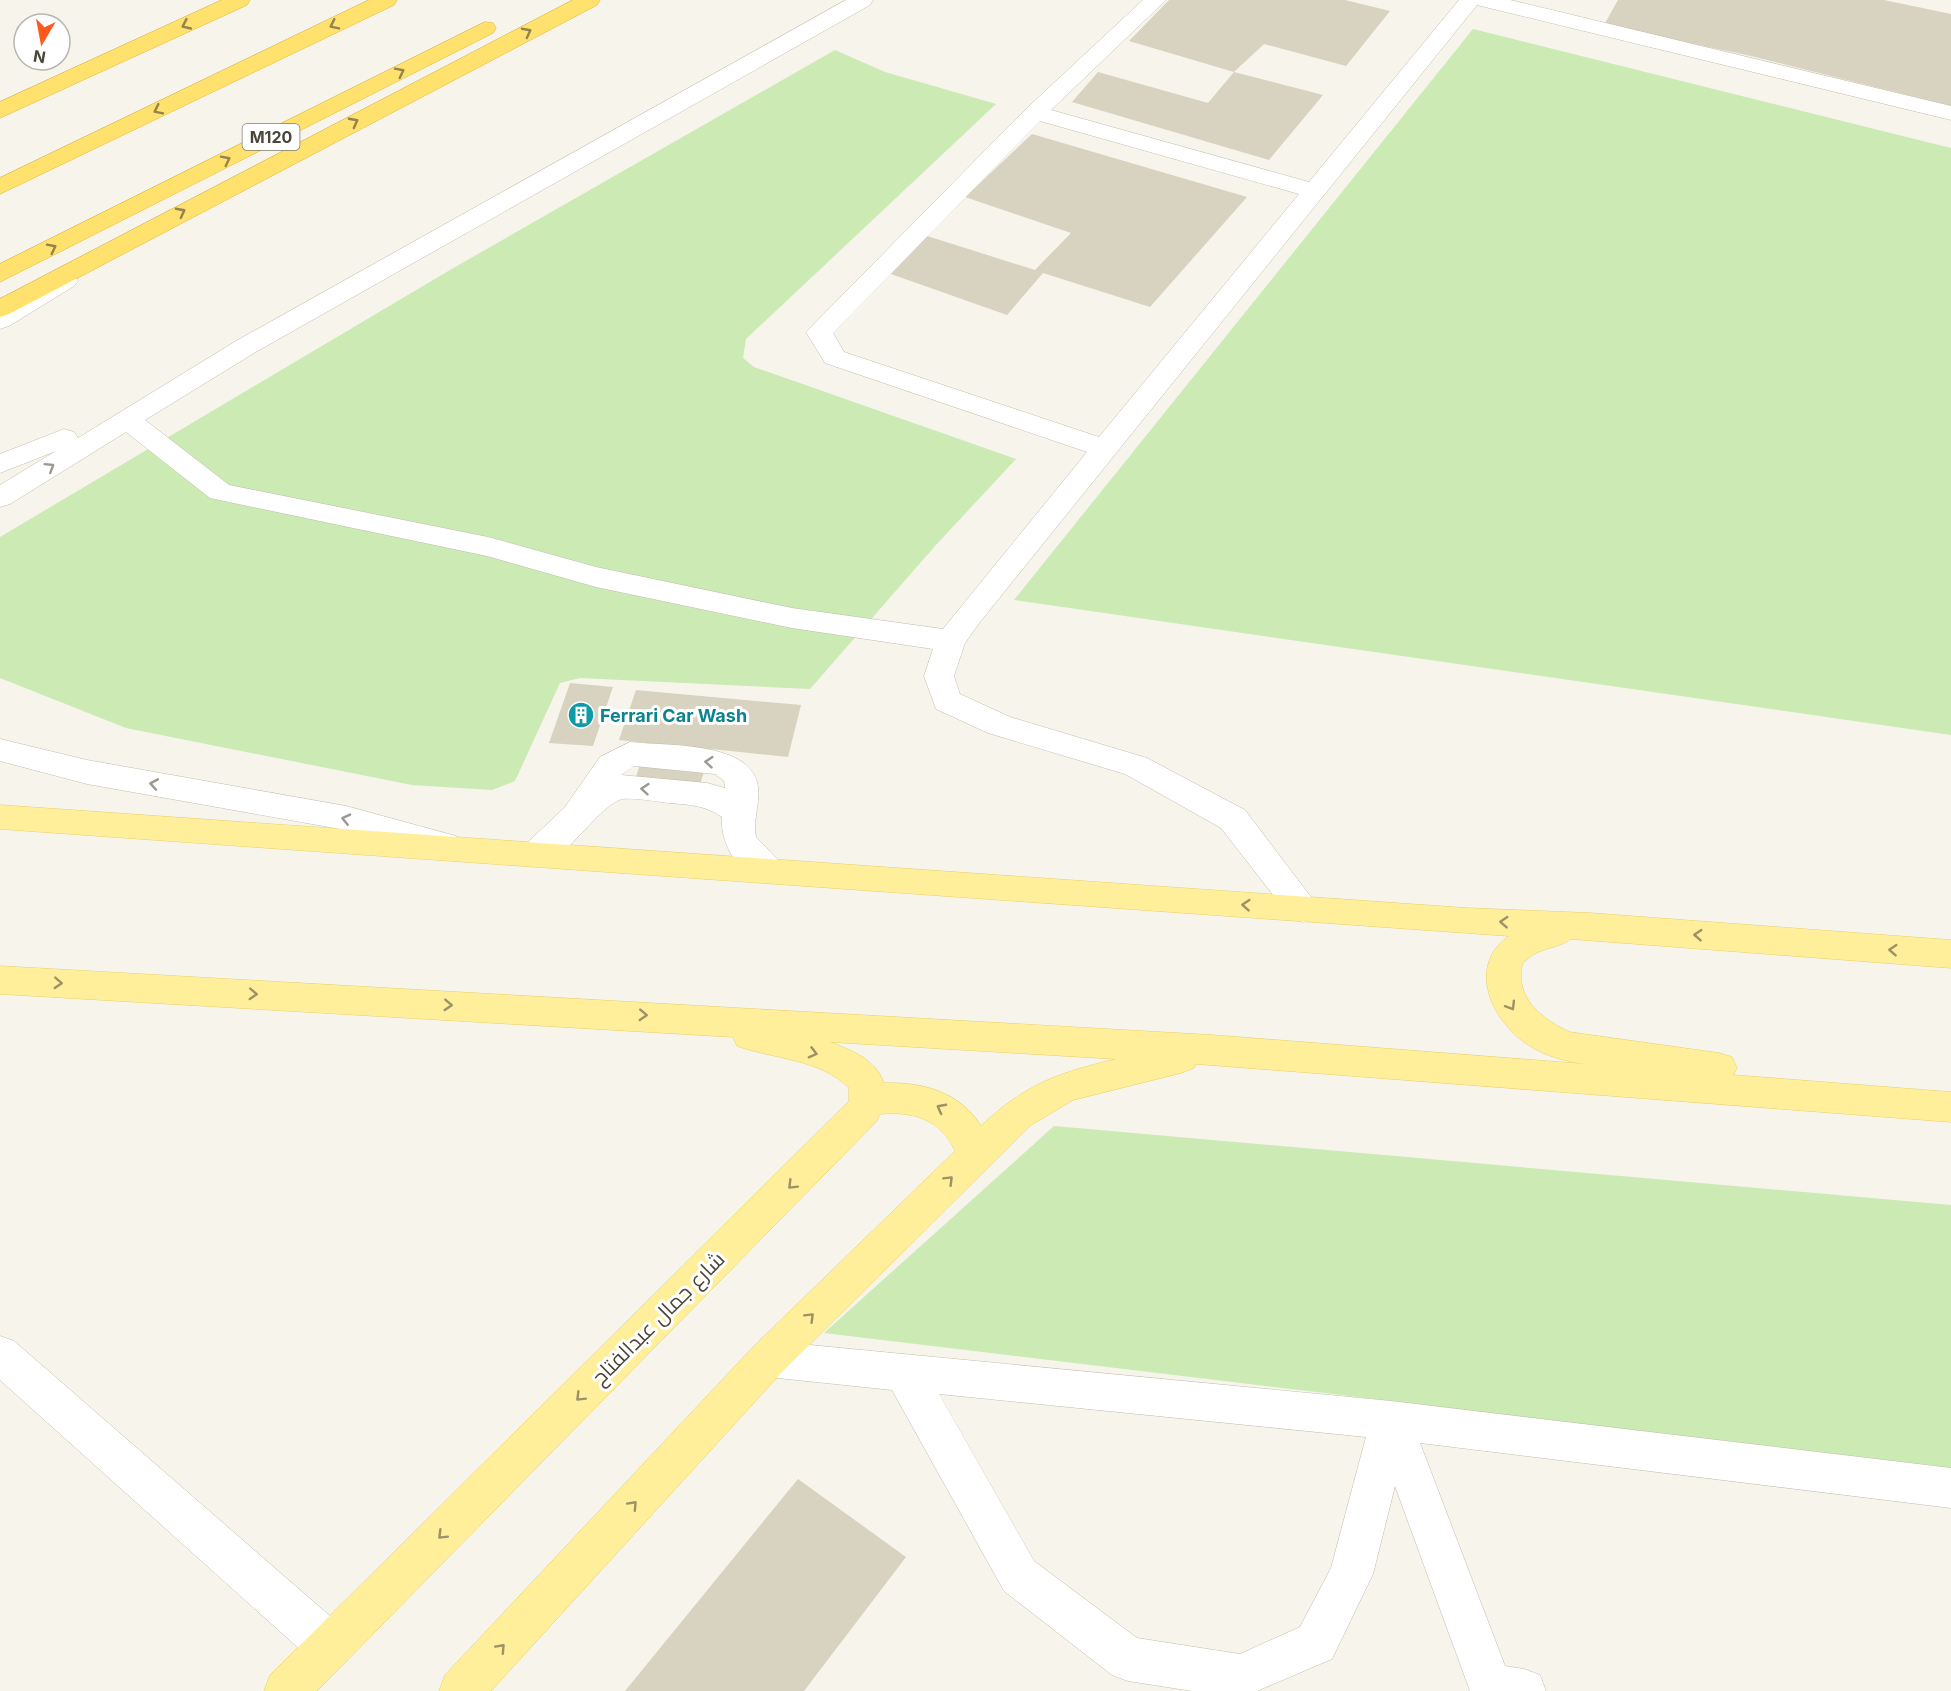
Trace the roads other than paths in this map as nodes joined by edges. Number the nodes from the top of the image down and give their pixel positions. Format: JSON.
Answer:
{"nodes":[{"id":1,"x":239,"y":0,"type":"edge"},
{"id":2,"x":386,"y":0,"type":"edge"},
{"id":3,"x":589,"y":0,"type":"edge"},
{"id":4,"x":862,"y":0,"type":"edge"},
{"id":5,"x":1155,"y":0,"type":"edge"},
{"id":6,"x":1470,"y":0,"type":"edge"},
{"id":7,"x":1483,"y":0,"type":"edge"},
{"id":8,"x":510,"y":16,"type":"dead end"},
{"id":9,"x":0,"y":111,"type":"edge"},
{"id":10,"x":1951,"y":113,"type":"edge"},
{"id":11,"x":1035,"y":114,"type":"junction"},
{"id":12,"x":0,"y":186,"type":"edge"},
{"id":13,"x":1314,"y":191,"type":"junction"},
{"id":14,"x":146,"y":231,"type":"junction"},
{"id":15,"x":0,"y":274,"type":"edge"},
{"id":16,"x":0,"y":309,"type":"edge"},
{"id":17,"x":0,"y":321,"type":"edge"},
{"id":18,"x":245,"y":347,"type":"junction"},
{"id":19,"x":127,"y":420,"type":"junction"},
{"id":20,"x":1105,"y":448,"type":"junction"},
{"id":21,"x":0,"y":464,"type":"edge"},
{"id":22,"x":0,"y":498,"type":"edge"},
{"id":23,"x":951,"y":641,"type":"junction"},
{"id":24,"x":0,"y":750,"type":"edge"},
{"id":25,"x":0,"y":817,"type":"edge"},
{"id":26,"x":463,"y":850,"type":"junction"},
{"id":27,"x":536,"y":855,"type":"junction"},
{"id":28,"x":768,"y":871,"type":"junction"},
{"id":29,"x":1303,"y":909,"type":"junction"},
{"id":30,"x":1590,"y":926,"type":"junction"},
{"id":31,"x":1951,"y":954,"type":"edge"},
{"id":32,"x":0,"y":980,"type":"edge"},
{"id":33,"x":675,"y":1017,"type":"junction"},
{"id":34,"x":1212,"y":1050,"type":"junction"},
{"id":35,"x":867,"y":1100,"type":"junction"},
{"id":36,"x":1905,"y":1103,"type":"junction"},
{"id":37,"x":1951,"y":1107,"type":"edge"},
{"id":38,"x":975,"y":1153,"type":"junction"},
{"id":39,"x":0,"y":1353,"type":"edge"},
{"id":40,"x":768,"y":1359,"type":"junction"},
{"id":41,"x":904,"y":1372,"type":"junction"},
{"id":42,"x":1391,"y":1419,"type":"junction"},
{"id":43,"x":1951,"y":1488,"type":"edge"},
{"id":44,"x":330,"y":1647,"type":"junction"},
{"id":45,"x":1503,"y":1690,"type":"edge"},
{"id":46,"x":286,"y":1691,"type":"edge"},
{"id":47,"x":461,"y":1691,"type":"edge"}],
"edges":[{"from":1,"to":9,"type":"highway","one_way":true},
{"from":2,"to":12,"type":"highway","one_way":true},
{"from":14,"to":3,"type":"highway","one_way":true},
{"from":4,"to":18,"type":"street"},
{"from":5,"to":11,"type":"street"},
{"from":6,"to":13,"type":"street"},
{"from":7,"to":10,"type":"street"},
{"from":15,"to":8,"type":"highway","number":"M120","one_way":true},
{"from":11,"to":13,"type":"street"},
{"from":11,"to":20,"type":"street"},
{"from":13,"to":20,"type":"street"},
{"from":14,"to":16,"type":"highway"},
{"from":14,"to":17,"type":"street"},
{"from":18,"to":19,"type":"street"},
{"from":18,"to":21,"type":"street"},
{"from":22,"to":19,"type":"street","one_way":true},
{"from":19,"to":23,"type":"street"},
{"from":20,"to":23,"type":"street"},
{"from":23,"to":29,"type":"street"},
{"from":26,"to":24,"type":"street","one_way":true},
{"from":25,"to":26,"type":"main road"},
{"from":26,"to":27,"type":"main road"},
{"from":27,"to":28,"type":"main road"},
{"from":28,"to":27,"type":"street","one_way":true},
{"from":29,"to":28,"type":"main road","one_way":true},
{"from":30,"to":29,"type":"main road","one_way":true},
{"from":31,"to":30,"type":"main road","one_way":true},
{"from":30,"to":36,"type":"main road","one_way":true},
{"from":32,"to":33,"type":"main road","one_way":true},
{"from":33,"to":34,"type":"main road"},
{"from":33,"to":35,"type":"main road","one_way":true},
{"from":34,"to":36,"type":"main road"},
{"from":34,"to":38,"type":"main road"},
{"from":38,"to":35,"type":"main road","one_way":true},
{"from":35,"to":44,"type":"main road","name":"شارع جمال عبدالفتاح","one_way":true},
{"from":36,"to":37,"type":"main road"},
{"from":40,"to":38,"type":"main road","one_way":true},
{"from":39,"to":44,"type":"street"},
{"from":40,"to":41,"type":"street"},
{"from":47,"to":40,"type":"main road","one_way":true},
{"from":41,"to":42,"type":"street"},
{"from":41,"to":42,"type":"street"},
{"from":42,"to":43,"type":"street"},
{"from":42,"to":45,"type":"street"},
{"from":44,"to":46,"type":"main road","name":"شارع جمال عبدالفتاح"}]}
